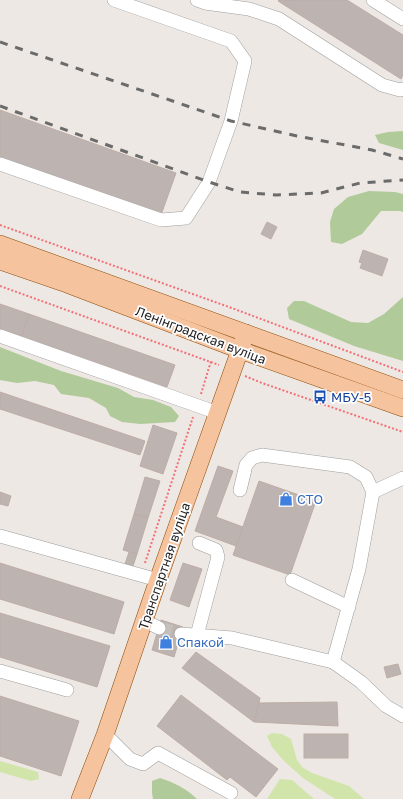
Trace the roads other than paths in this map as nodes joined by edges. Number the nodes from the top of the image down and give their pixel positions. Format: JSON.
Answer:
{"nodes":[{"id":1,"x":114,"y":0,"type":"edge"},
{"id":2,"x":197,"y":0,"type":"edge"},
{"id":3,"x":373,"y":0,"type":"edge"},
{"id":4,"x":252,"y":4,"type":"edge"},
{"id":5,"x":403,"y":19,"type":"edge"},
{"id":6,"x":403,"y":89,"type":"edge"},
{"id":7,"x":0,"y":164,"type":"edge"},
{"id":8,"x":0,"y":244,"type":"edge"},
{"id":9,"x":0,"y":261,"type":"edge"},
{"id":10,"x":246,"y":333,"type":"junction"},
{"id":11,"x":0,"y":336,"type":"edge"},
{"id":12,"x":240,"y":350,"type":"junction"},
{"id":13,"x":403,"y":390,"type":"edge"},
{"id":14,"x":403,"y":408,"type":"edge"},
{"id":15,"x":218,"y":413,"type":"junction"},
{"id":16,"x":403,"y":478,"type":"edge"},
{"id":17,"x":240,"y":490,"type":"dead end"},
{"id":18,"x":373,"y":492,"type":"junction"},
{"id":19,"x":0,"y":536,"type":"edge"},
{"id":20,"x":199,"y":542,"type":"dead end"},
{"id":21,"x":158,"y":580,"type":"junction"},
{"id":22,"x":292,"y":580,"type":"dead end"},
{"id":23,"x":349,"y":607,"type":"junction"},
{"id":24,"x":181,"y":634,"type":"tunnel mouth"},
{"id":25,"x":197,"y":635,"type":"junction"},
{"id":26,"x":333,"y":662,"type":"junction"},
{"id":27,"x":0,"y":671,"type":"edge"},
{"id":28,"x":67,"y":690,"type":"dead end"},
{"id":29,"x":403,"y":716,"type":"edge"},
{"id":30,"x":105,"y":735,"type":"junction"},
{"id":31,"x":231,"y":793,"type":"dead end"},
{"id":32,"x":80,"y":799,"type":"edge"}],
"edges":[{"from":1,"to":7,"type":"street"},
{"from":2,"to":4,"type":"street"},
{"from":3,"to":5,"type":"street"},
{"from":4,"to":6,"type":"street"},
{"from":8,"to":10,"type":"main road","name":"Ленінградская вуліца"},
{"from":9,"to":12,"type":"main road","name":"Ленінградская вуліца"},
{"from":10,"to":12,"type":"main road","name":"Транспартная вуліца"},
{"from":10,"to":13,"type":"main road","name":"Ленінградская вуліца"},
{"from":11,"to":15,"type":"street"},
{"from":12,"to":14,"type":"main road","name":"Ленінградская вуліца"},
{"from":12,"to":15,"type":"main road","name":"Транспартная вуліца"},
{"from":15,"to":21,"type":"main road","name":"Транспартная вуліца"},
{"from":16,"to":18,"type":"street"},
{"from":17,"to":18,"type":"street"},
{"from":18,"to":23,"type":"street"},
{"from":19,"to":21,"type":"street"},
{"from":20,"to":25,"type":"street"},
{"from":21,"to":30,"type":"main road","name":"Транспартная вуліца"},
{"from":22,"to":23,"type":"street"},
{"from":23,"to":26,"type":"street"},
{"from":24,"to":25,"type":"street"},
{"from":25,"to":26,"type":"street"},
{"from":26,"to":29,"type":"street"},
{"from":27,"to":28,"type":"street"},
{"from":30,"to":31,"type":"street"},
{"from":30,"to":32,"type":"main road","name":"Транспартная вуліца"}]}
